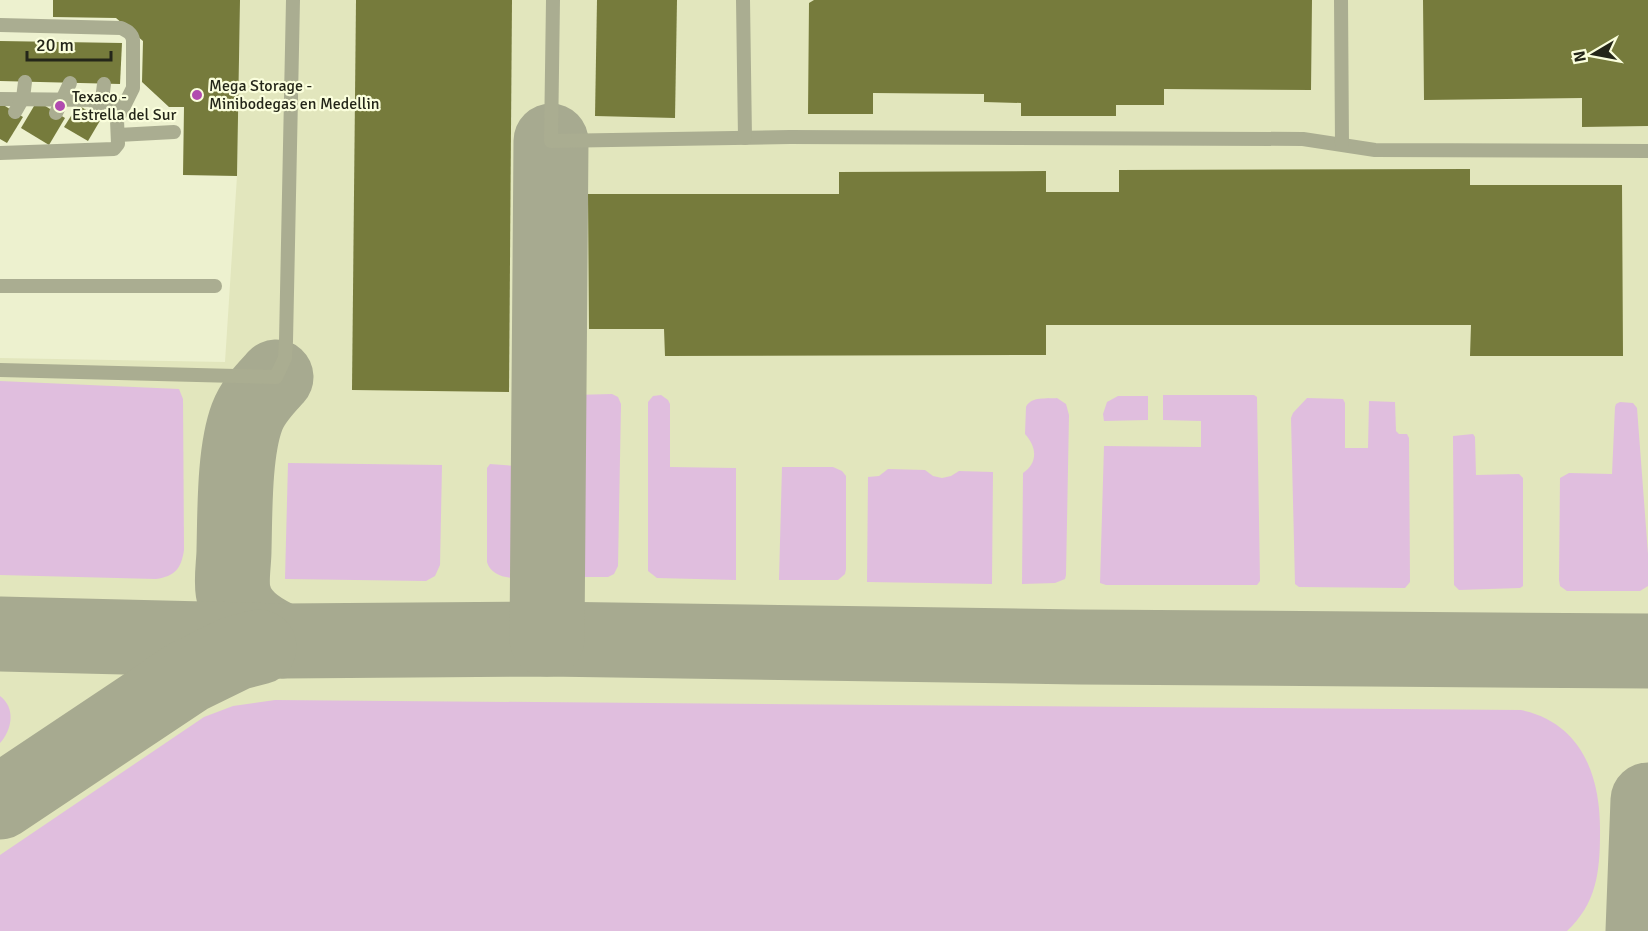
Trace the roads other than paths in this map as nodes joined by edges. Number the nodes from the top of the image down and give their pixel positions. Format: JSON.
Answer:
{"nodes":[{"id":1,"x":293,"y":0,"type":"edge"},
{"id":2,"x":552,"y":0,"type":"edge"},
{"id":3,"x":742,"y":0,"type":"edge"},
{"id":4,"x":1341,"y":0,"type":"edge"},
{"id":5,"x":0,"y":25,"type":"edge"},
{"id":6,"x":26,"y":27,"type":"junction"},
{"id":7,"x":106,"y":29,"type":"junction"},
{"id":8,"x":26,"y":41,"type":"dead end"},
{"id":9,"x":106,"y":43,"type":"dead end"},
{"id":10,"x":25,"y":82,"type":"dead end"},
{"id":11,"x":70,"y":83,"type":"dead end"},
{"id":12,"x":104,"y":84,"type":"dead end"},
{"id":13,"x":23,"y":98,"type":"junction"},
{"id":14,"x":0,"y":99,"type":"edge"},
{"id":15,"x":64,"y":99,"type":"junction"},
{"id":16,"x":102,"y":100,"type":"junction"},
{"id":17,"x":122,"y":108,"type":"junction"},
{"id":18,"x":15,"y":112,"type":"dead end"},
{"id":19,"x":56,"y":113,"type":"dead end"},
{"id":20,"x":93,"y":114,"type":"dead end"},
{"id":21,"x":174,"y":132,"type":"dead end"},
{"id":22,"x":118,"y":135,"type":"junction"},
{"id":23,"x":80,"y":137,"type":"dead end"},
{"id":24,"x":745,"y":138,"type":"junction"},
{"id":25,"x":1342,"y":144,"type":"junction"},
{"id":26,"x":72,"y":151,"type":"junction"},
{"id":27,"x":1648,"y":151,"type":"edge"},
{"id":28,"x":0,"y":153,"type":"edge"},
{"id":29,"x":0,"y":286,"type":"edge"},
{"id":30,"x":215,"y":286,"type":"dead end"},
{"id":31,"x":0,"y":370,"type":"edge"}],
"edges":[{"from":1,"to":31,"type":"lane"},
{"from":2,"to":24,"type":"lane"},
{"from":3,"to":24,"type":"lane"},
{"from":4,"to":25,"type":"lane"},
{"from":5,"to":6,"type":"lane"},
{"from":6,"to":7,"type":"lane"},
{"from":6,"to":8,"type":"lane"},
{"from":7,"to":9,"type":"lane"},
{"from":7,"to":17,"type":"lane"},
{"from":10,"to":13,"type":"lane"},
{"from":11,"to":15,"type":"lane"},
{"from":12,"to":16,"type":"lane"},
{"from":13,"to":14,"type":"lane"},
{"from":13,"to":15,"type":"lane"},
{"from":13,"to":18,"type":"lane"},
{"from":15,"to":16,"type":"lane"},
{"from":15,"to":19,"type":"lane"},
{"from":16,"to":17,"type":"lane"},
{"from":16,"to":20,"type":"lane"},
{"from":17,"to":22,"type":"lane"},
{"from":21,"to":22,"type":"lane"},
{"from":22,"to":26,"type":"lane"},
{"from":23,"to":26,"type":"lane"},
{"from":24,"to":25,"type":"lane"},
{"from":25,"to":27,"type":"lane"},
{"from":26,"to":28,"type":"lane"},
{"from":29,"to":30,"type":"lane"}]}
